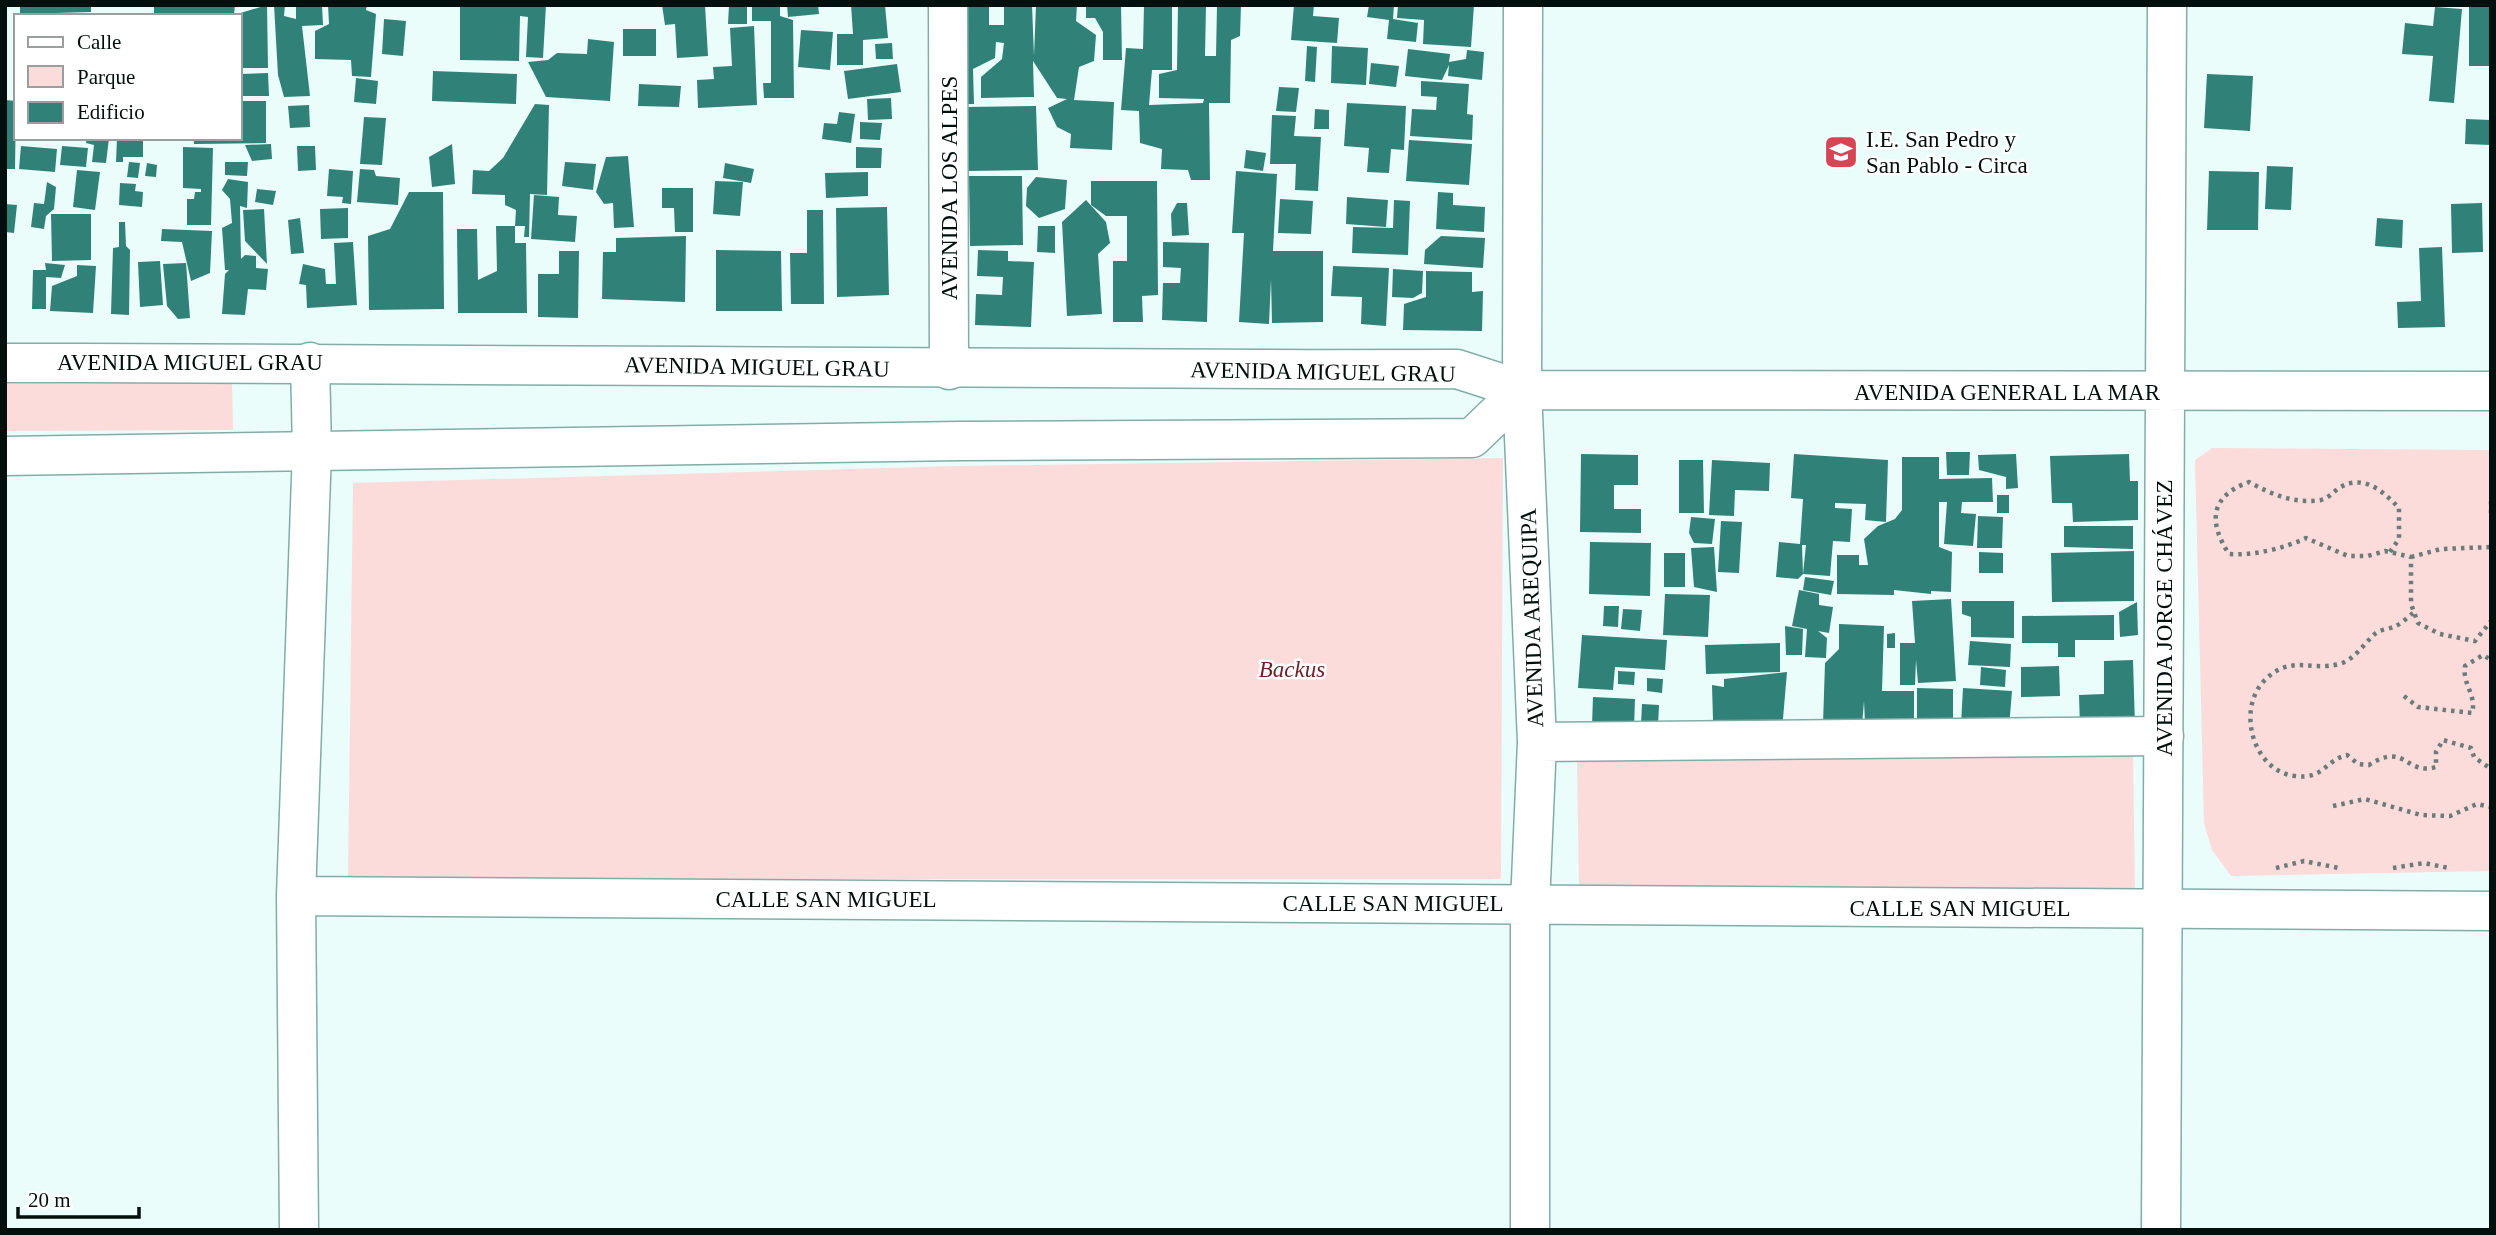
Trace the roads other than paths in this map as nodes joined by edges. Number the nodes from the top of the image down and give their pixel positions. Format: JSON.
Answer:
{"nodes":[{"id":1,"x":948,"y":5,"type":"edge"},
{"id":2,"x":1523,"y":5,"type":"edge"},
{"id":3,"x":2167,"y":5,"type":"edge"},
{"id":4,"x":310,"y":362,"type":"junction"},
{"id":5,"x":5,"y":363,"type":"edge"},
{"id":6,"x":949,"y":370,"type":"junction"},
{"id":7,"x":1522,"y":390,"type":"junction"},
{"id":8,"x":2491,"y":391,"type":"edge"},
{"id":9,"x":2165,"y":392,"type":"junction"},
{"id":10,"x":312,"y":450,"type":"junction"},
{"id":11,"x":5,"y":456,"type":"edge"},
{"id":12,"x":2164,"y":736,"type":"junction"},
{"id":13,"x":1537,"y":742,"type":"junction"},
{"id":14,"x":296,"y":896,"type":"junction"},
{"id":15,"x":1530,"y":904,"type":"junction"},
{"id":16,"x":2163,"y":909,"type":"junction"},
{"id":17,"x":2491,"y":911,"type":"edge"},
{"id":18,"x":299,"y":1230,"type":"edge"},
{"id":19,"x":1530,"y":1230,"type":"edge"},
{"id":20,"x":2161,"y":1230,"type":"edge"}],
"edges":[{"from":1,"to":6,"type":"street","name":"AVENIDA LOS ALPES"},
{"from":2,"to":7,"type":"street","name":"AVENIDA AREQUIPA"},
{"from":3,"to":9,"type":"street","name":"AVENIDA JORGE CHÁVEZ"},
{"from":4,"to":5,"type":"street","name":"AVENIDA MIGUEL GRAU"},
{"from":4,"to":6,"type":"street","name":"AVENIDA MIGUEL GRAU"},
{"from":4,"to":10,"type":"street"},
{"from":6,"to":7,"type":"street","name":"AVENIDA MIGUEL GRAU"},
{"from":7,"to":9,"type":"street","name":"AVENIDA GENERAL LA MAR"},
{"from":7,"to":10,"type":"street"},
{"from":7,"to":13,"type":"street","name":"AVENIDA AREQUIPA"},
{"from":8,"to":9,"type":"street","name":"AVENIDA GENERAL LA MAR"},
{"from":9,"to":12,"type":"street","name":"AVENIDA JORGE CHÁVEZ"},
{"from":10,"to":11,"type":"street"},
{"from":10,"to":14,"type":"street"},
{"from":12,"to":13,"type":"street"},
{"from":12,"to":16,"type":"street","name":"AVENIDA JORGE CHÁVEZ"},
{"from":13,"to":15,"type":"street","name":"AVENIDA AREQUIPA"},
{"from":14,"to":15,"type":"street","name":"CALLE SAN MIGUEL"},
{"from":14,"to":18,"type":"street"},
{"from":15,"to":16,"type":"street","name":"CALLE SAN MIGUEL"},
{"from":15,"to":19,"type":"street","name":"AVENIDA AREQUIPA"},
{"from":16,"to":17,"type":"street","name":"CALLE SAN MIGUEL"},
{"from":16,"to":20,"type":"street","name":"AVENIDA JORGE CHÁVEZ"}]}
